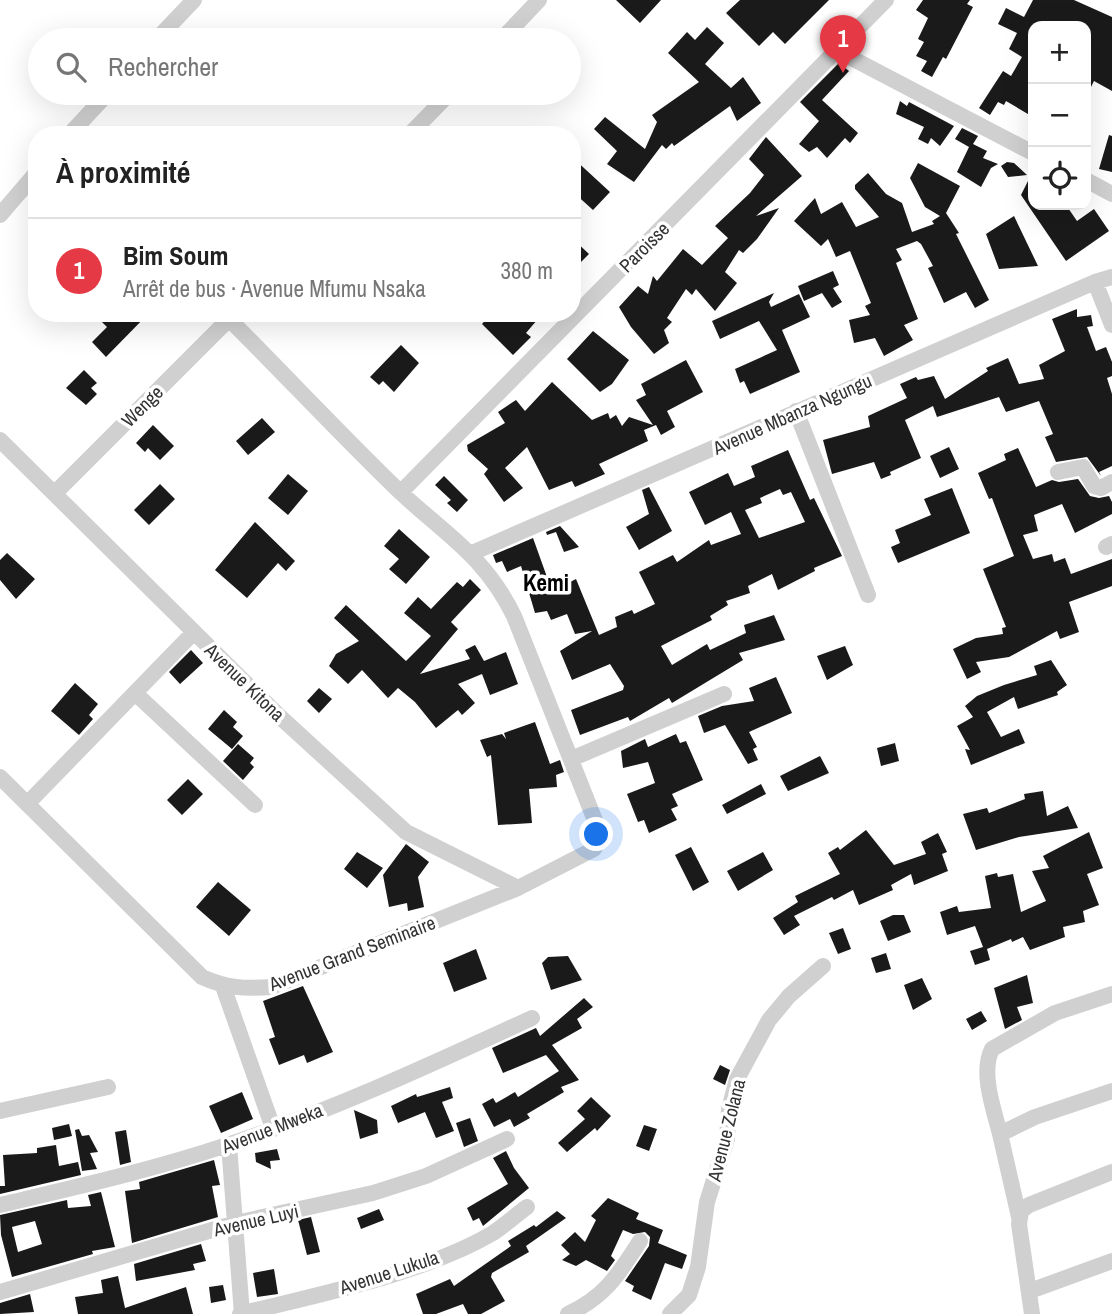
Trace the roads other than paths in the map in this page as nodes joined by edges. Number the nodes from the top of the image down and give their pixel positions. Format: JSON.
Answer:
{"nodes":[{"id":1,"x":194,"y":0,"type":"edge"},
{"id":2,"x":539,"y":0,"type":"edge"},
{"id":3,"x":886,"y":0,"type":"edge"},
{"id":4,"x":167,"y":28,"type":"edge"},
{"id":5,"x":512,"y":28,"type":"edge"},
{"id":6,"x":838,"y":51,"type":"junction"},
{"id":7,"x":97,"y":105,"type":"edge"},
{"id":8,"x":438,"y":105,"type":"edge"},
{"id":9,"x":77,"y":126,"type":"edge"},
{"id":10,"x":418,"y":126,"type":"edge"},
{"id":11,"x":1028,"y":150,"type":"edge"},
{"id":12,"x":28,"y":182,"type":"edge"},
{"id":13,"x":1091,"y":183,"type":"edge"},
{"id":14,"x":1112,"y":194,"type":"edge"},
{"id":15,"x":0,"y":215,"type":"edge"},
{"id":16,"x":1112,"y":277,"type":"edge"},
{"id":17,"x":1095,"y":282,"type":"junction"},
{"id":18,"x":581,"y":310,"type":"edge"},
{"id":19,"x":226,"y":322,"type":"edge"},
{"id":20,"x":238,"y":322,"type":"edge"},
{"id":21,"x":569,"y":322,"type":"edge"},
{"id":22,"x":1112,"y":325,"type":"edge"},
{"id":23,"x":796,"y":411,"type":"junction"},
{"id":24,"x":0,"y":440,"type":"edge"},
{"id":25,"x":1059,"y":472,"type":"dead end"},
{"id":26,"x":1112,"y":482,"type":"edge"},
{"id":27,"x":401,"y":492,"type":"junction"},
{"id":28,"x":55,"y":493,"type":"junction"},
{"id":29,"x":472,"y":553,"type":"junction"},
{"id":30,"x":868,"y":595,"type":"dead end"},
{"id":31,"x":194,"y":632,"type":"junction"},
{"id":32,"x":136,"y":694,"type":"junction"},
{"id":33,"x":724,"y":694,"type":"dead end"},
{"id":34,"x":571,"y":759,"type":"junction"},
{"id":35,"x":0,"y":777,"type":"edge"},
{"id":36,"x":27,"y":804,"type":"junction"},
{"id":37,"x":255,"y":805,"type":"dead end"},
{"id":38,"x":518,"y":888,"type":"junction"},
{"id":39,"x":823,"y":967,"type":"dead end"},
{"id":40,"x":223,"y":986,"type":"junction"},
{"id":41,"x":1112,"y":994,"type":"edge"},
{"id":42,"x":532,"y":1018,"type":"dead end"},
{"id":43,"x":108,"y":1087,"type":"dead end"},
{"id":44,"x":1112,"y":1091,"type":"edge"},
{"id":45,"x":0,"y":1111,"type":"edge"},
{"id":46,"x":274,"y":1128,"type":"junction"},
{"id":47,"x":1000,"y":1134,"type":"junction"},
{"id":48,"x":508,"y":1139,"type":"dead end"},
{"id":49,"x":229,"y":1144,"type":"junction"},
{"id":50,"x":1112,"y":1172,"type":"edge"},
{"id":51,"x":0,"y":1205,"type":"edge"},
{"id":52,"x":527,"y":1207,"type":"dead end"},
{"id":53,"x":1019,"y":1217,"type":"junction"},
{"id":54,"x":236,"y":1223,"type":"junction"},
{"id":55,"x":640,"y":1241,"type":"dead end"},
{"id":56,"x":1112,"y":1261,"type":"edge"},
{"id":57,"x":1030,"y":1291,"type":"junction"},
{"id":58,"x":0,"y":1292,"type":"edge"},
{"id":59,"x":676,"y":1312,"type":"edge"},
{"id":60,"x":241,"y":1314,"type":"edge"},
{"id":61,"x":568,"y":1314,"type":"edge"},
{"id":62,"x":1032,"y":1314,"type":"edge"}],
"edges":[{"from":1,"to":4,"type":"street"},
{"from":2,"to":5,"type":"street"},
{"from":3,"to":6,"type":"street","name":"Paroisse"},
{"from":6,"to":11,"type":"street"},
{"from":6,"to":18,"type":"street","name":"Paroisse"},
{"from":7,"to":9,"type":"street"},
{"from":8,"to":10,"type":"street"},
{"from":12,"to":15,"type":"street"},
{"from":13,"to":14,"type":"street"},
{"from":16,"to":17,"type":"street","name":"Avenue Mbanza Ngungu"},
{"from":17,"to":22,"type":"street"},
{"from":17,"to":23,"type":"street","name":"Avenue Mbanza Ngungu"},
{"from":19,"to":28,"type":"street","name":"Wenge"},
{"from":20,"to":27,"type":"street"},
{"from":21,"to":27,"type":"street","name":"Paroisse"},
{"from":23,"to":29,"type":"street","name":"Avenue Mbanza Ngungu"},
{"from":23,"to":30,"type":"street"},
{"from":24,"to":28,"type":"street","name":"Avenue Kitona"},
{"from":25,"to":26,"type":"street"},
{"from":27,"to":29,"type":"street"},
{"from":28,"to":31,"type":"street","name":"Avenue Kitona"},
{"from":29,"to":34,"type":"street"},
{"from":31,"to":32,"type":"street"},
{"from":31,"to":38,"type":"street","name":"Avenue Kitona"},
{"from":32,"to":36,"type":"street"},
{"from":32,"to":37,"type":"street"},
{"from":33,"to":34,"type":"street"},
{"from":34,"to":38,"type":"street","name":"Avenue Grand Seminaire"},
{"from":35,"to":36,"type":"street"},
{"from":36,"to":40,"type":"street"},
{"from":38,"to":40,"type":"street","name":"Avenue Grand Seminaire"},
{"from":39,"to":59,"type":"street","name":"Avenue Zolana"},
{"from":40,"to":46,"type":"street"},
{"from":41,"to":47,"type":"street"},
{"from":42,"to":46,"type":"street","name":"Avenue Mweka"},
{"from":43,"to":45,"type":"street"},
{"from":44,"to":47,"type":"street"},
{"from":46,"to":49,"type":"street","name":"Avenue Mweka"},
{"from":47,"to":53,"type":"street"},
{"from":48,"to":54,"type":"street","name":"Avenue Luyi"},
{"from":49,"to":51,"type":"street","name":"Avenue Mweka"},
{"from":49,"to":54,"type":"street"},
{"from":50,"to":53,"type":"street"},
{"from":52,"to":60,"type":"street","name":"Avenue Lukula"},
{"from":53,"to":57,"type":"street"},
{"from":54,"to":58,"type":"street","name":"Avenue Luyi"},
{"from":54,"to":60,"type":"street"},
{"from":55,"to":61,"type":"street"},
{"from":56,"to":57,"type":"street"},
{"from":57,"to":62,"type":"street"}]}
